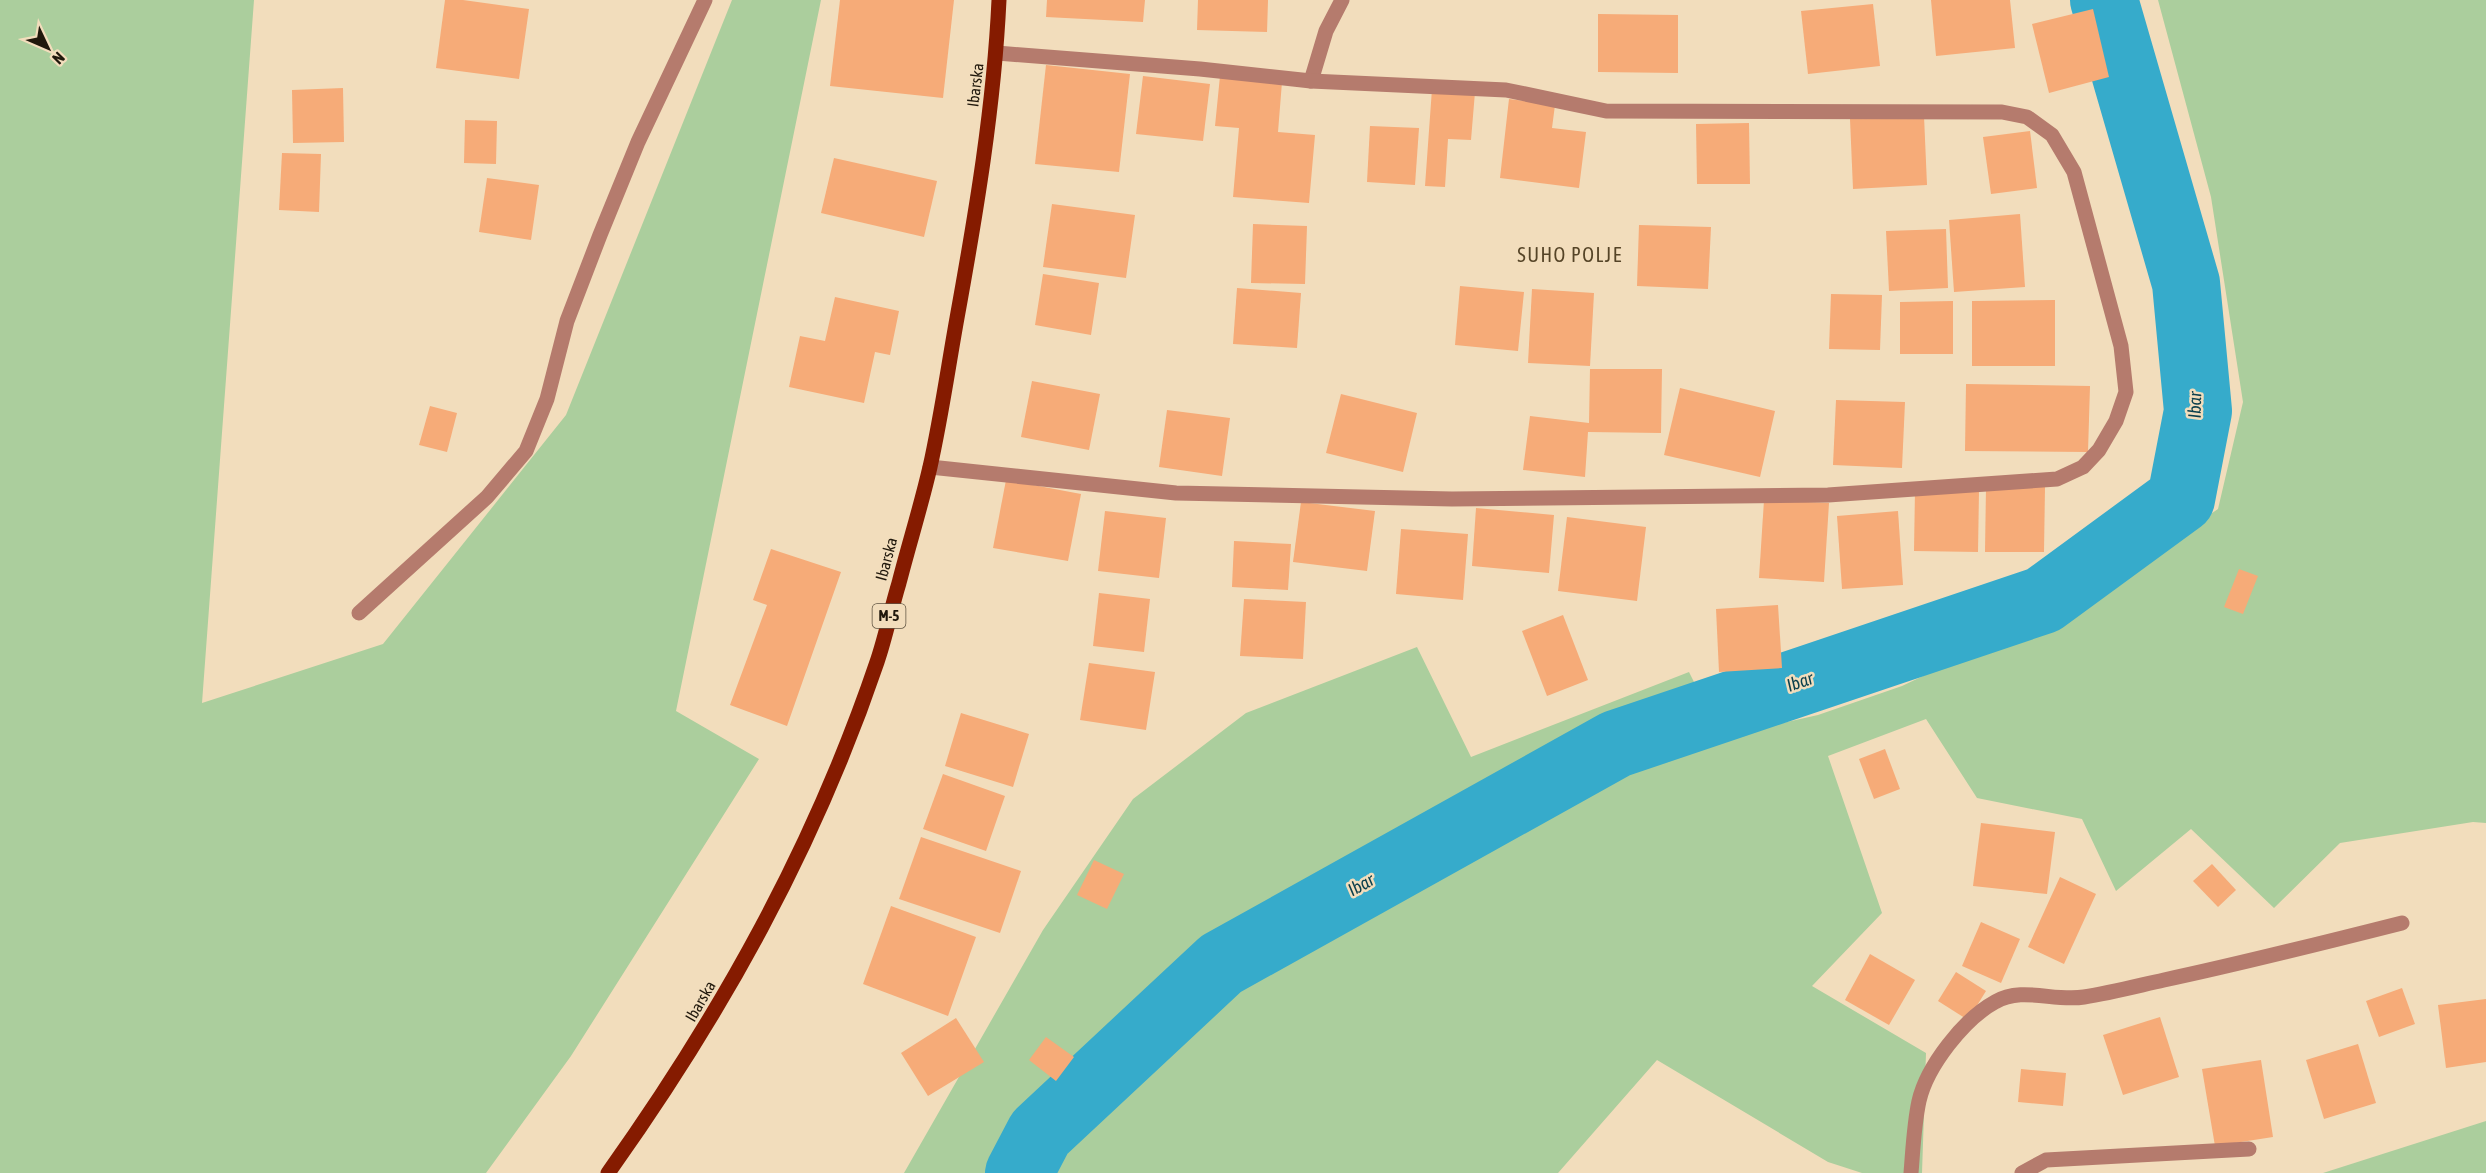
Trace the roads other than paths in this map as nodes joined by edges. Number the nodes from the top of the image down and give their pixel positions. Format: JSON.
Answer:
{"nodes":[{"id":1,"x":705,"y":0,"type":"edge"},
{"id":2,"x":999,"y":0,"type":"edge"},
{"id":3,"x":1342,"y":0,"type":"edge"},
{"id":4,"x":997,"y":53,"type":"junction"},
{"id":5,"x":1311,"y":81,"type":"junction"},
{"id":6,"x":930,"y":467,"type":"junction"},
{"id":7,"x":359,"y":613,"type":"dead end"},
{"id":8,"x":2402,"y":923,"type":"dead end"},
{"id":9,"x":2249,"y":1149,"type":"dead end"},
{"id":10,"x":608,"y":1173,"type":"edge"},
{"id":11,"x":1911,"y":1173,"type":"edge"},
{"id":12,"x":2022,"y":1173,"type":"edge"}],
"edges":[{"from":1,"to":7,"type":"street"},
{"from":2,"to":4,"type":"main road","name":"Ibarska","number":"M-5"},
{"from":3,"to":5,"type":"street"},
{"from":4,"to":5,"type":"street"},
{"from":4,"to":6,"type":"main road","name":"Ibarska","number":"M-5"},
{"from":5,"to":6,"type":"street"},
{"from":6,"to":10,"type":"main road","name":"Ibarska","number":"M-5"},
{"from":8,"to":11,"type":"street"},
{"from":9,"to":12,"type":"street"}]}
